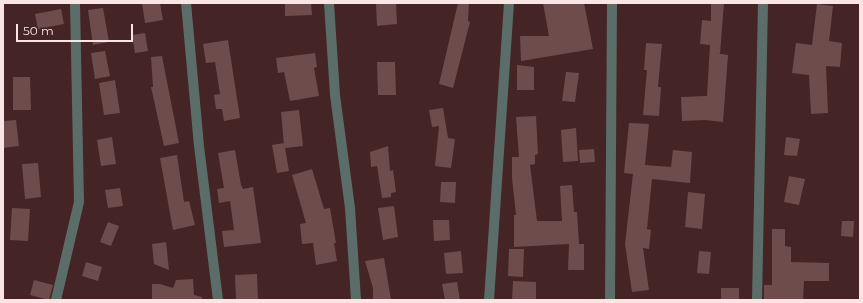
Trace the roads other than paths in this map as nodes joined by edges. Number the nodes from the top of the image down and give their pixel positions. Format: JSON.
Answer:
{"nodes":[{"id":1,"x":75,"y":3,"type":"edge"},
{"id":2,"x":186,"y":3,"type":"edge"},
{"id":3,"x":329,"y":3,"type":"edge"},
{"id":4,"x":509,"y":3,"type":"edge"},
{"id":5,"x":612,"y":3,"type":"edge"},
{"id":6,"x":763,"y":3,"type":"edge"},
{"id":7,"x":56,"y":300,"type":"edge"},
{"id":8,"x":218,"y":300,"type":"edge"},
{"id":9,"x":356,"y":300,"type":"edge"},
{"id":10,"x":489,"y":300,"type":"edge"},
{"id":11,"x":610,"y":300,"type":"edge"},
{"id":12,"x":757,"y":300,"type":"edge"}],
"edges":[{"from":1,"to":7,"type":"street"},
{"from":2,"to":8,"type":"street"},
{"from":3,"to":9,"type":"street"},
{"from":4,"to":10,"type":"street"},
{"from":5,"to":11,"type":"street"},
{"from":6,"to":12,"type":"street"}]}
